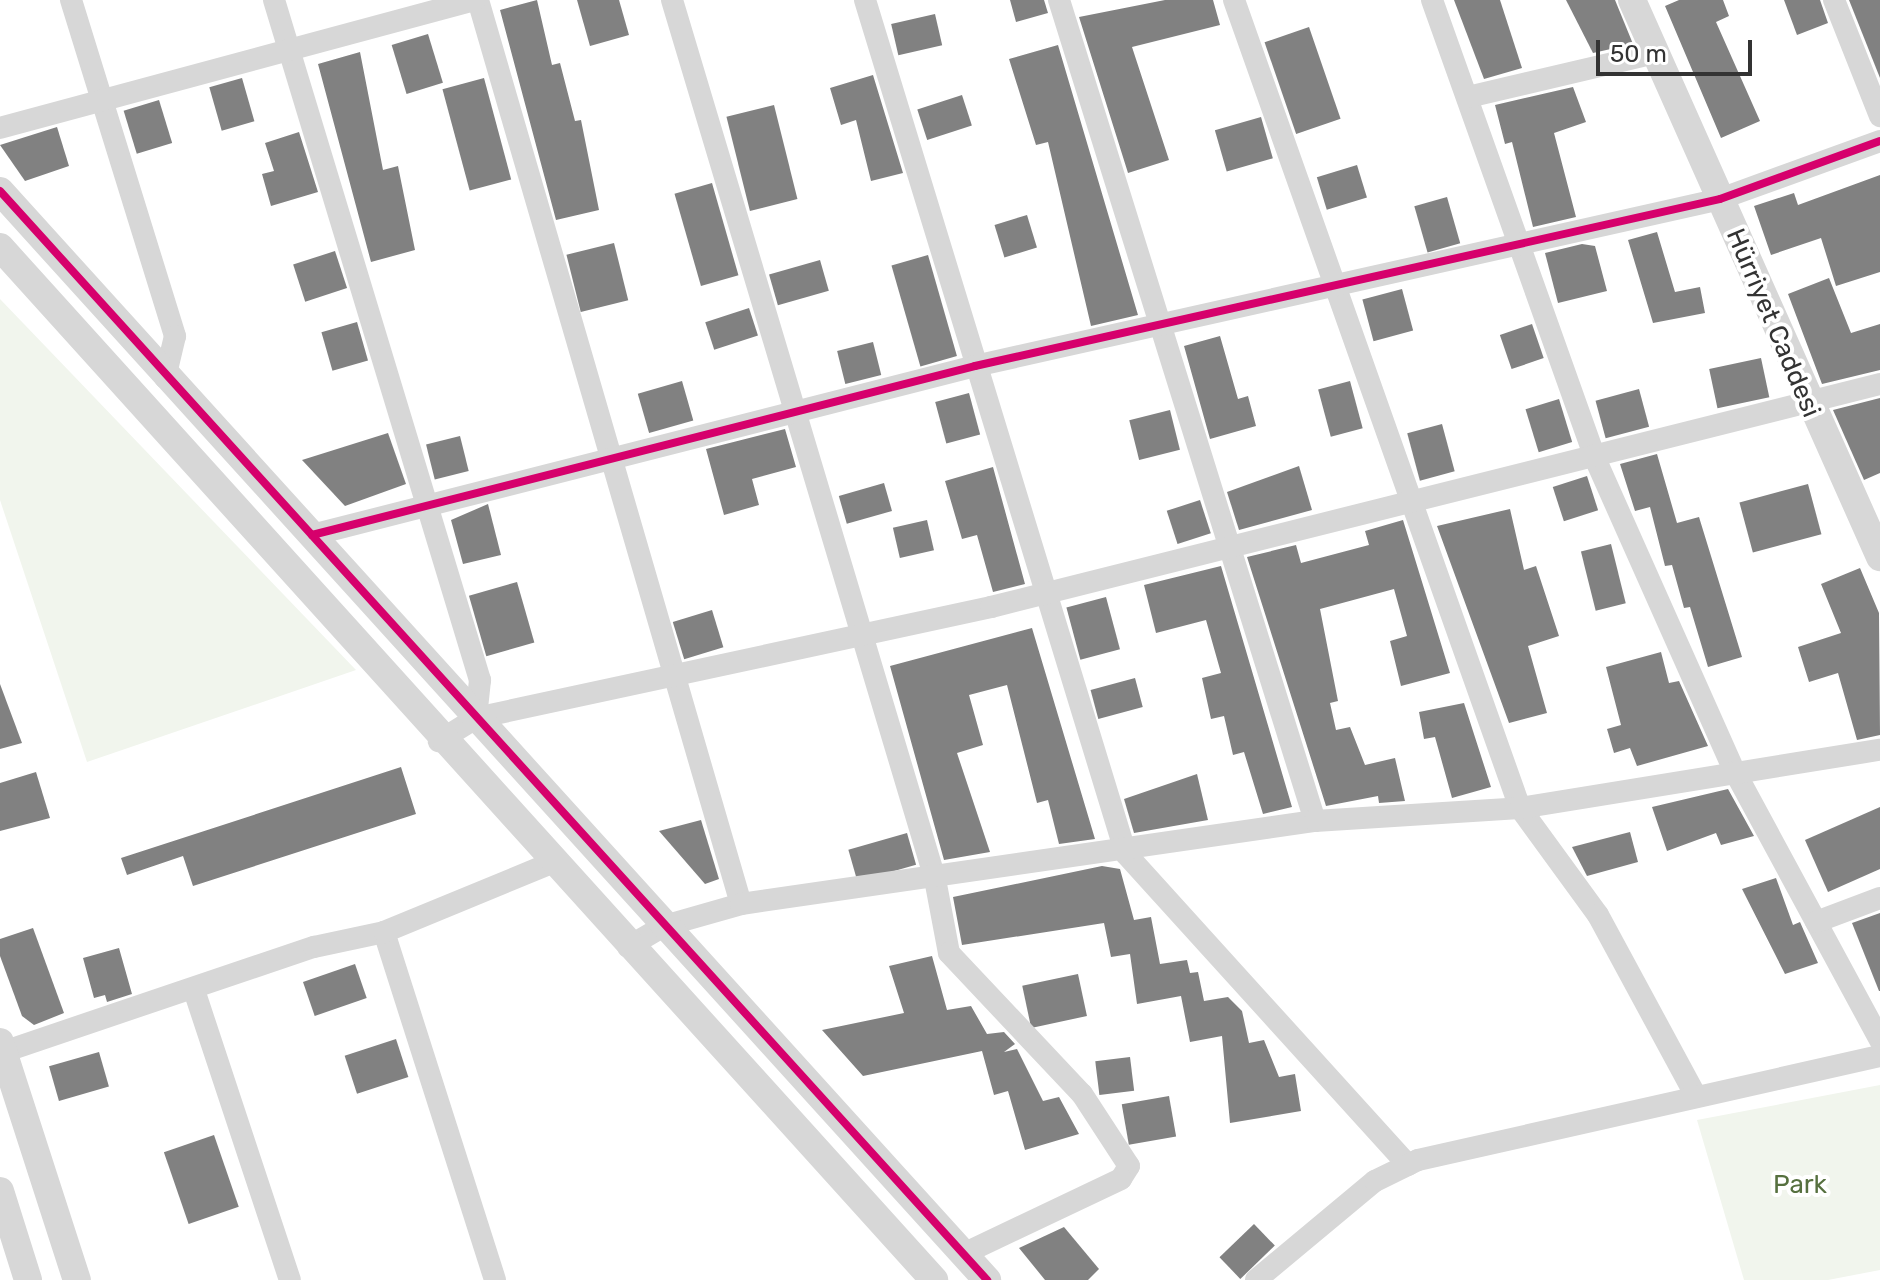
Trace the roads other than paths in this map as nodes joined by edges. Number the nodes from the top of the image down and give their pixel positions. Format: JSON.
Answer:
{"nodes":[{"id":1,"x":71,"y":0,"type":"edge"},
{"id":2,"x":274,"y":0,"type":"edge"},
{"id":3,"x":476,"y":0,"type":"edge"},
{"id":4,"x":672,"y":0,"type":"edge"},
{"id":5,"x":865,"y":0,"type":"edge"},
{"id":6,"x":1059,"y":0,"type":"edge"},
{"id":7,"x":1234,"y":0,"type":"edge"},
{"id":8,"x":1432,"y":0,"type":"edge"},
{"id":9,"x":1632,"y":0,"type":"edge"},
{"id":10,"x":1834,"y":0,"type":"edge"},
{"id":11,"x":289,"y":49,"type":"junction"},
{"id":12,"x":1655,"y":53,"type":"junction"},
{"id":13,"x":1468,"y":97,"type":"junction"},
{"id":14,"x":102,"y":99,"type":"junction"},
{"id":15,"x":1880,"y":116,"type":"edge"},
{"id":16,"x":0,"y":128,"type":"edge"},
{"id":17,"x":1880,"y":141,"type":"edge"},
{"id":18,"x":0,"y":191,"type":"edge"},
{"id":19,"x":1720,"y":199,"type":"junction"},
{"id":20,"x":1522,"y":245,"type":"junction"},
{"id":21,"x":0,"y":247,"type":"edge"},
{"id":22,"x":1334,"y":288,"type":"junction"},
{"id":23,"x":1161,"y":324,"type":"junction"},
{"id":24,"x":975,"y":366,"type":"junction"},
{"id":25,"x":165,"y":378,"type":"junction"},
{"id":26,"x":1880,"y":384,"type":"edge"},
{"id":27,"x":1807,"y":403,"type":"junction"},
{"id":28,"x":796,"y":415,"type":"junction"},
{"id":29,"x":607,"y":454,"type":"junction"},
{"id":30,"x":1594,"y":456,"type":"junction"},
{"id":31,"x":1410,"y":497,"type":"junction"},
{"id":32,"x":426,"y":500,"type":"junction"},
{"id":33,"x":312,"y":535,"type":"junction"},
{"id":34,"x":1225,"y":544,"type":"junction"},
{"id":35,"x":1880,"y":557,"type":"edge"},
{"id":36,"x":1045,"y":592,"type":"junction"},
{"id":37,"x":858,"y":634,"type":"junction"},
{"id":38,"x":679,"y":677,"type":"junction"},
{"id":39,"x":476,"y":718,"type":"junction"},
{"id":40,"x":439,"y":741,"type":"junction"},
{"id":41,"x":1880,"y":750,"type":"edge"},
{"id":42,"x":1735,"y":772,"type":"junction"},
{"id":43,"x":1520,"y":808,"type":"junction"},
{"id":44,"x":1315,"y":821,"type":"junction"},
{"id":45,"x":1126,"y":854,"type":"junction"},
{"id":46,"x":551,"y":863,"type":"junction"},
{"id":47,"x":935,"y":879,"type":"junction"},
{"id":48,"x":1880,"y":898,"type":"edge"},
{"id":49,"x":741,"y":904,"type":"junction"},
{"id":50,"x":1816,"y":922,"type":"junction"},
{"id":51,"x":664,"y":926,"type":"junction"},
{"id":52,"x":384,"y":932,"type":"junction"},
{"id":53,"x":628,"y":947,"type":"junction"},
{"id":54,"x":194,"y":990,"type":"junction"},
{"id":55,"x":1880,"y":1040,"type":"edge"},
{"id":56,"x":2,"y":1047,"type":"edge"},
{"id":57,"x":1880,"y":1056,"type":"edge"},
{"id":58,"x":1696,"y":1096,"type":"junction"},
{"id":59,"x":1408,"y":1165,"type":"junction"},
{"id":60,"x":0,"y":1191,"type":"edge"},
{"id":61,"x":963,"y":1254,"type":"junction"},
{"id":62,"x":28,"y":1280,"type":"edge"},
{"id":63,"x":77,"y":1280,"type":"edge"},
{"id":64,"x":290,"y":1280,"type":"edge"},
{"id":65,"x":495,"y":1280,"type":"edge"},
{"id":66,"x":934,"y":1280,"type":"edge"},
{"id":67,"x":987,"y":1280,"type":"edge"},
{"id":68,"x":1256,"y":1280,"type":"edge"}],
"edges":[{"from":1,"to":14,"type":"street"},
{"from":2,"to":11,"type":"street"},
{"from":3,"to":11,"type":"street"},
{"from":3,"to":29,"type":"street"},
{"from":4,"to":28,"type":"street"},
{"from":5,"to":24,"type":"street"},
{"from":6,"to":23,"type":"street"},
{"from":7,"to":22,"type":"street"},
{"from":8,"to":13,"type":"street"},
{"from":9,"to":12,"type":"street","name":"Hürriyet Caddesi"},
{"from":10,"to":15,"type":"street"},
{"from":11,"to":14,"type":"street"},
{"from":11,"to":32,"type":"street"},
{"from":12,"to":13,"type":"street"},
{"from":12,"to":19,"type":"street","name":"Hürriyet Caddesi"},
{"from":13,"to":20,"type":"street"},
{"from":14,"to":16,"type":"street"},
{"from":14,"to":25,"type":"street"},
{"from":17,"to":19,"type":"street"},
{"from":18,"to":25,"type":"street"},
{"from":19,"to":20,"type":"street"},
{"from":19,"to":27,"type":"street","name":"Hürriyet Caddesi"},
{"from":20,"to":22,"type":"street"},
{"from":20,"to":30,"type":"street"},
{"from":21,"to":40,"type":"street"},
{"from":22,"to":23,"type":"street"},
{"from":22,"to":31,"type":"street"},
{"from":23,"to":24,"type":"street"},
{"from":23,"to":34,"type":"street"},
{"from":24,"to":28,"type":"street"},
{"from":24,"to":36,"type":"street"},
{"from":25,"to":33,"type":"street"},
{"from":26,"to":27,"type":"street"},
{"from":27,"to":30,"type":"street"},
{"from":27,"to":35,"type":"street","name":"Hürriyet Caddesi"},
{"from":28,"to":29,"type":"street"},
{"from":28,"to":37,"type":"street"},
{"from":29,"to":32,"type":"street"},
{"from":29,"to":38,"type":"street"},
{"from":30,"to":31,"type":"street"},
{"from":30,"to":42,"type":"street"},
{"from":31,"to":34,"type":"street"},
{"from":31,"to":43,"type":"street"},
{"from":32,"to":33,"type":"street"},
{"from":32,"to":39,"type":"street"},
{"from":33,"to":39,"type":"street"},
{"from":34,"to":36,"type":"street"},
{"from":34,"to":44,"type":"street"},
{"from":36,"to":37,"type":"street"},
{"from":36,"to":45,"type":"street"},
{"from":37,"to":38,"type":"street"},
{"from":37,"to":47,"type":"street"},
{"from":38,"to":39,"type":"street"},
{"from":38,"to":49,"type":"street"},
{"from":39,"to":40,"type":"street"},
{"from":39,"to":51,"type":"street"},
{"from":40,"to":46,"type":"street"},
{"from":41,"to":42,"type":"street"},
{"from":42,"to":43,"type":"street"},
{"from":42,"to":50,"type":"street"},
{"from":43,"to":44,"type":"street"},
{"from":43,"to":58,"type":"street"},
{"from":44,"to":45,"type":"street"},
{"from":45,"to":47,"type":"street"},
{"from":45,"to":59,"type":"street"},
{"from":46,"to":52,"type":"street"},
{"from":46,"to":53,"type":"street"},
{"from":47,"to":49,"type":"street"},
{"from":47,"to":61,"type":"street"},
{"from":48,"to":50,"type":"street"},
{"from":49,"to":51,"type":"street"},
{"from":50,"to":55,"type":"street"},
{"from":51,"to":53,"type":"street"},
{"from":51,"to":61,"type":"street"},
{"from":52,"to":54,"type":"street"},
{"from":52,"to":65,"type":"street"},
{"from":53,"to":66,"type":"street"},
{"from":54,"to":56,"type":"street"},
{"from":54,"to":64,"type":"street"},
{"from":56,"to":63,"type":"street"},
{"from":57,"to":58,"type":"street"},
{"from":58,"to":59,"type":"street"},
{"from":59,"to":68,"type":"street"},
{"from":60,"to":62,"type":"street"},
{"from":61,"to":67,"type":"street"}]}
